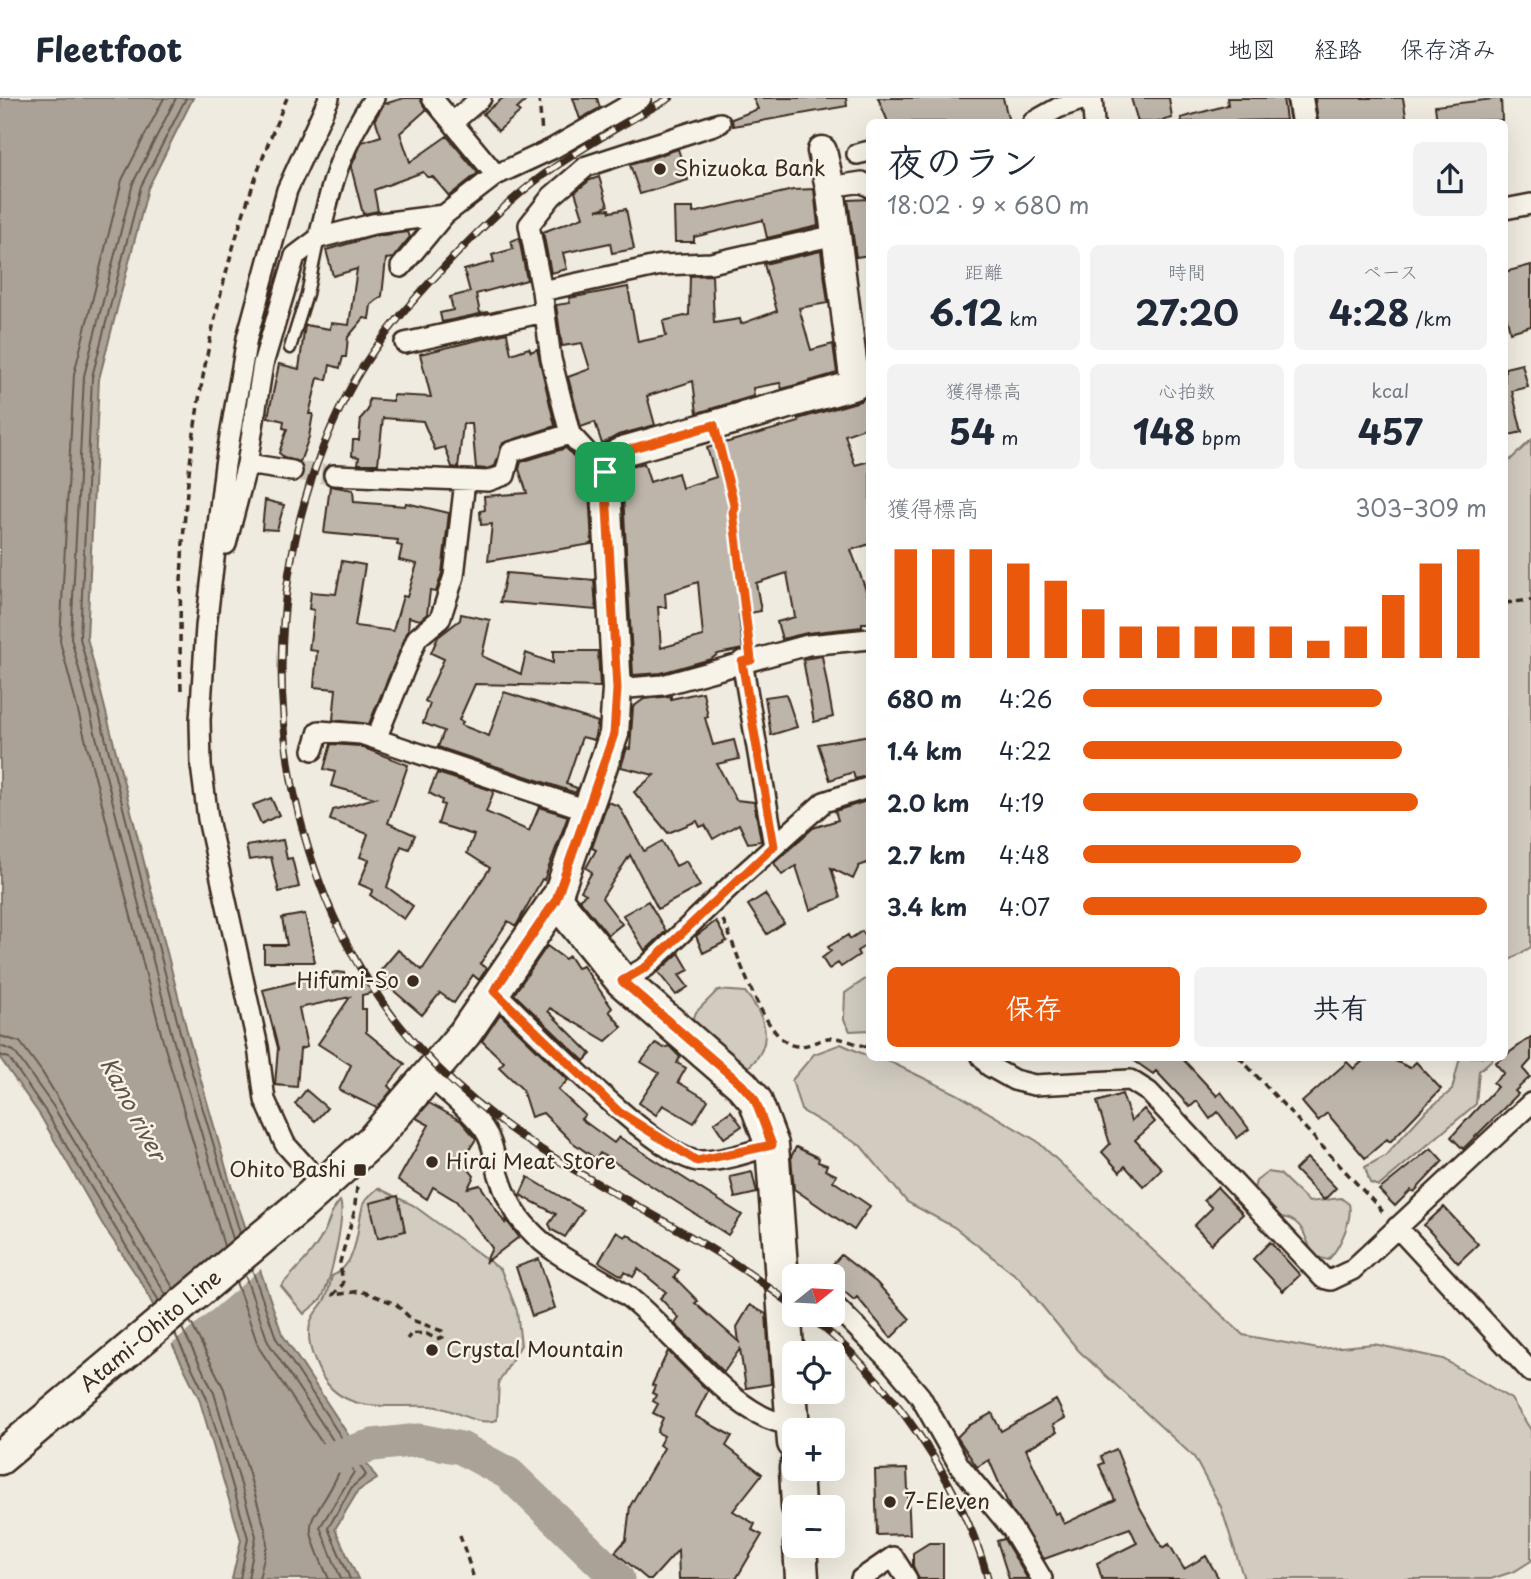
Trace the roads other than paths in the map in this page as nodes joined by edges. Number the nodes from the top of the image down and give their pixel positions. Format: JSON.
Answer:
{"nodes":[{"id":1,"x":329,"y":98,"type":"edge"},
{"id":2,"x":374,"y":98,"type":"edge"},
{"id":3,"x":432,"y":98,"type":"edge"},
{"id":4,"x":481,"y":98,"type":"edge"},
{"id":5,"x":641,"y":98,"type":"edge"},
{"id":6,"x":1089,"y":98,"type":"edge"},
{"id":7,"x":1300,"y":98,"type":"edge"},
{"id":8,"x":1038,"y":119,"type":"edge"},
{"id":9,"x":1093,"y":119,"type":"edge"},
{"id":10,"x":1303,"y":119,"type":"edge"},
{"id":11,"x":453,"y":122,"type":"junction"},
{"id":12,"x":720,"y":123,"type":"dead end"},
{"id":13,"x":822,"y":151,"type":"dead end"},
{"id":14,"x":496,"y":175,"type":"junction"},
{"id":15,"x":866,"y":184,"type":"edge"},
{"id":16,"x":830,"y":187,"type":"junction"},
{"id":17,"x":1531,"y":204,"type":"edge"},
{"id":18,"x":1508,"y":208,"type":"edge"},
{"id":19,"x":444,"y":215,"type":"junction"},
{"id":20,"x":836,"y":235,"type":"junction"},
{"id":21,"x":319,"y":238,"type":"junction"},
{"id":22,"x":401,"y":267,"type":"dead end"},
{"id":23,"x":542,"y":291,"type":"junction"},
{"id":24,"x":544,"y":312,"type":"junction"},
{"id":25,"x":405,"y":343,"type":"dead end"},
{"id":26,"x":290,"y":348,"type":"dead end"},
{"id":27,"x":862,"y":383,"type":"edge"},
{"id":28,"x":570,"y":434,"type":"junction"},
{"id":29,"x":247,"y":464,"type":"junction"},
{"id":30,"x":292,"y":471,"type":"tunnel mouth"},
{"id":31,"x":605,"y":472,"type":"junction"},
{"id":32,"x":334,"y":475,"type":"tunnel mouth"},
{"id":33,"x":465,"y":481,"type":"junction"},
{"id":34,"x":214,"y":566,"type":"junction"},
{"id":35,"x":866,"y":639,"type":"edge"},
{"id":36,"x":746,"y":661,"type":"junction"},
{"id":37,"x":617,"y":689,"type":"junction"},
{"id":38,"x":376,"y":739,"type":"junction"},
{"id":39,"x":313,"y":750,"type":"dead end"},
{"id":40,"x":866,"y":788,"type":"edge"},
{"id":41,"x":587,"y":810,"type":"junction"},
{"id":42,"x":774,"y":846,"type":"junction"},
{"id":43,"x":556,"y":900,"type":"junction"},
{"id":44,"x":622,"y":981,"type":"junction"},
{"id":45,"x":494,"y":991,"type":"junction"},
{"id":46,"x":985,"y":1061,"type":"edge"},
{"id":47,"x":431,"y":1077,"type":"junction"},
{"id":48,"x":1530,"y":1108,"type":"edge"},
{"id":49,"x":772,"y":1145,"type":"junction"},
{"id":50,"x":312,"y":1194,"type":"junction"},
{"id":51,"x":1397,"y":1227,"type":"junction"},
{"id":52,"x":790,"y":1264,"type":"edge"},
{"id":53,"x":845,"y":1316,"type":"edge"},
{"id":54,"x":791,"y":1327,"type":"edge"},
{"id":55,"x":1531,"y":1372,"type":"edge"},
{"id":56,"x":794,"y":1418,"type":"edge"},
{"id":57,"x":782,"y":1426,"type":"edge"},
{"id":58,"x":0,"y":1458,"type":"edge"},
{"id":59,"x":801,"y":1558,"type":"edge"},
{"id":60,"x":802,"y":1579,"type":"edge"},
{"id":61,"x":861,"y":1579,"type":"edge"},
{"id":62,"x":907,"y":1579,"type":"edge"},
{"id":63,"x":1042,"y":1579,"type":"edge"}],
"edges":[{"from":1,"to":34,"type":"street"},
{"from":2,"to":21,"type":"street"},
{"from":3,"to":11,"type":"street"},
{"from":4,"to":11,"type":"street"},
{"from":5,"to":14,"type":"street"},
{"from":6,"to":8,"type":"street"},
{"from":6,"to":9,"type":"street"},
{"from":7,"to":10,"type":"street"},
{"from":11,"to":14,"type":"street"},
{"from":12,"to":23,"type":"street"},
{"from":13,"to":16,"type":"main road"},
{"from":14,"to":19,"type":"street"},
{"from":15,"to":16,"type":"street"},
{"from":16,"to":20,"type":"main road"},
{"from":17,"to":18,"type":"street"},
{"from":19,"to":21,"type":"street"},
{"from":19,"to":22,"type":"street"},
{"from":20,"to":23,"type":"street"},
{"from":20,"to":27,"type":"main road"},
{"from":21,"to":26,"type":"lane"},
{"from":21,"to":29,"type":"street"},
{"from":23,"to":24,"type":"street"},
{"from":24,"to":25,"type":"street"},
{"from":24,"to":28,"type":"street"},
{"from":27,"to":31,"type":"main road"},
{"from":28,"to":31,"type":"street"},
{"from":28,"to":33,"type":"street"},
{"from":29,"to":30,"type":"street"},
{"from":29,"to":34,"type":"street"},
{"from":31,"to":37,"type":"main road"},
{"from":32,"to":33,"type":"street"},
{"from":33,"to":38,"type":"street"},
{"from":34,"to":50,"type":"street"},
{"from":35,"to":36,"type":"street"},
{"from":36,"to":37,"type":"street"},
{"from":36,"to":42,"type":"street"},
{"from":37,"to":41,"type":"main road"},
{"from":38,"to":39,"type":"street"},
{"from":38,"to":41,"type":"street"},
{"from":40,"to":42,"type":"street"},
{"from":41,"to":43,"type":"main road"},
{"from":42,"to":44,"type":"street"},
{"from":43,"to":44,"type":"main road"},
{"from":43,"to":45,"type":"main road","name":"Atami-Ohito Line"},
{"from":44,"to":49,"type":"main road"},
{"from":45,"to":47,"type":"main road","name":"Atami-Ohito Line"},
{"from":45,"to":49,"type":"street"},
{"from":46,"to":51,"type":"street"},
{"from":47,"to":50,"type":"main road","name":"Atami-Ohito Line"},
{"from":47,"to":57,"type":"street"},
{"from":48,"to":51,"type":"street"},
{"from":49,"to":52,"type":"main road"},
{"from":50,"to":58,"type":"main road","name":"Atami-Ohito Line"},
{"from":51,"to":55,"type":"street"},
{"from":53,"to":63,"type":"street"},
{"from":54,"to":56,"type":"main road"},
{"from":59,"to":60,"type":"main road"},
{"from":61,"to":62,"type":"street"}]}
